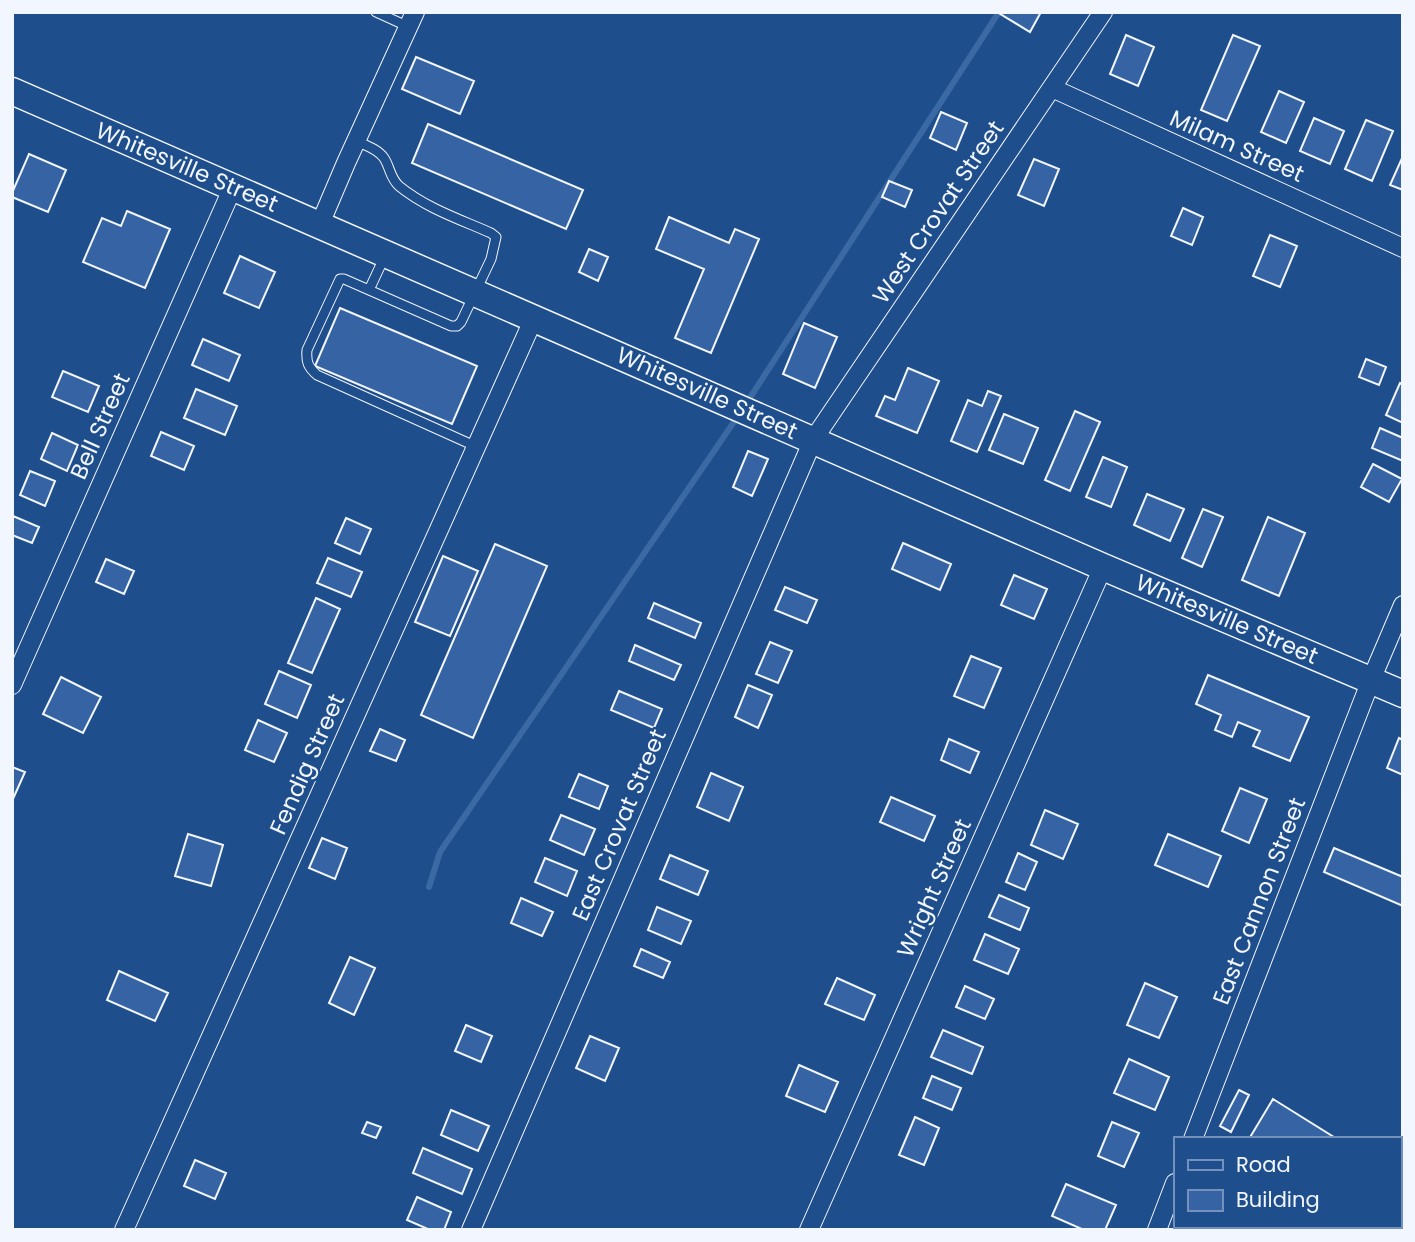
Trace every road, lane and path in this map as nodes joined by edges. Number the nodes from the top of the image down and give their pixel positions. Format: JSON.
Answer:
{"nodes":[{"id":1,"x":376,"y":12,"type":"edge"},
{"id":2,"x":1103,"y":12,"type":"edge"},
{"id":3,"x":412,"y":20,"type":"edge"},
{"id":4,"x":1052,"y":88,"type":"junction"},
{"id":5,"x":12,"y":91,"type":"edge"},
{"id":6,"x":356,"y":141,"type":"junction"},
{"id":7,"x":233,"y":187,"type":"junction"},
{"id":8,"x":320,"y":224,"type":"junction"},
{"id":9,"x":1403,"y":248,"type":"edge"},
{"id":10,"x":386,"y":253,"type":"junction"},
{"id":11,"x":369,"y":290,"type":"junction"},
{"id":12,"x":475,"y":292,"type":"junction"},
{"id":13,"x":534,"y":318,"type":"junction"},
{"id":14,"x":813,"y":440,"type":"junction"},
{"id":15,"x":477,"y":447,"type":"junction"},
{"id":16,"x":1104,"y":567,"type":"junction"},
{"id":17,"x":1403,"y":605,"type":"edge"},
{"id":18,"x":1371,"y":680,"type":"junction"},
{"id":19,"x":12,"y":685,"type":"edge"},
{"id":20,"x":1403,"y":694,"type":"edge"},
{"id":21,"x":1194,"y":1137,"type":"edge"},
{"id":22,"x":1174,"y":1187,"type":"edge"},
{"id":23,"x":124,"y":1230,"type":"edge"},
{"id":24,"x":471,"y":1230,"type":"edge"},
{"id":25,"x":809,"y":1230,"type":"edge"},
{"id":26,"x":1157,"y":1230,"type":"edge"}],
"edges":[{"from":1,"to":3,"type":"lane"},
{"from":2,"to":4,"type":"street","name":"West Crovat Street"},
{"from":3,"to":6,"type":"street"},
{"from":4,"to":9,"type":"street","name":"Milam Street"},
{"from":4,"to":14,"type":"street","name":"West Crovat Street"},
{"from":5,"to":7,"type":"main road","name":"Whitesville Street"},
{"from":6,"to":8,"type":"street"},
{"from":6,"to":12,"type":"lane"},
{"from":7,"to":8,"type":"main road","name":"Whitesville Street"},
{"from":7,"to":19,"type":"street","name":"Bell Street"},
{"from":8,"to":10,"type":"main road","name":"Whitesville Street"},
{"from":10,"to":11,"type":"lane"},
{"from":10,"to":12,"type":"main road","name":"Whitesville Street"},
{"from":11,"to":12,"type":"lane"},
{"from":11,"to":15,"type":"lane"},
{"from":12,"to":13,"type":"main road","name":"Whitesville Street"},
{"from":13,"to":14,"type":"main road","name":"Whitesville Street"},
{"from":13,"to":15,"type":"street","name":"Fendig Street"},
{"from":14,"to":16,"type":"main road","name":"Whitesville Street"},
{"from":14,"to":24,"type":"street","name":"East Crovat Street"},
{"from":15,"to":23,"type":"street","name":"Fendig Street"},
{"from":16,"to":18,"type":"main road","name":"Whitesville Street"},
{"from":16,"to":25,"type":"street","name":"Wright Street"},
{"from":17,"to":18,"type":"street","name":"East Cannon Street"},
{"from":18,"to":20,"type":"main road","name":"Whitesville Street"},
{"from":18,"to":21,"type":"street","name":"East Cannon Street"},
{"from":22,"to":26,"type":"street"}]}
